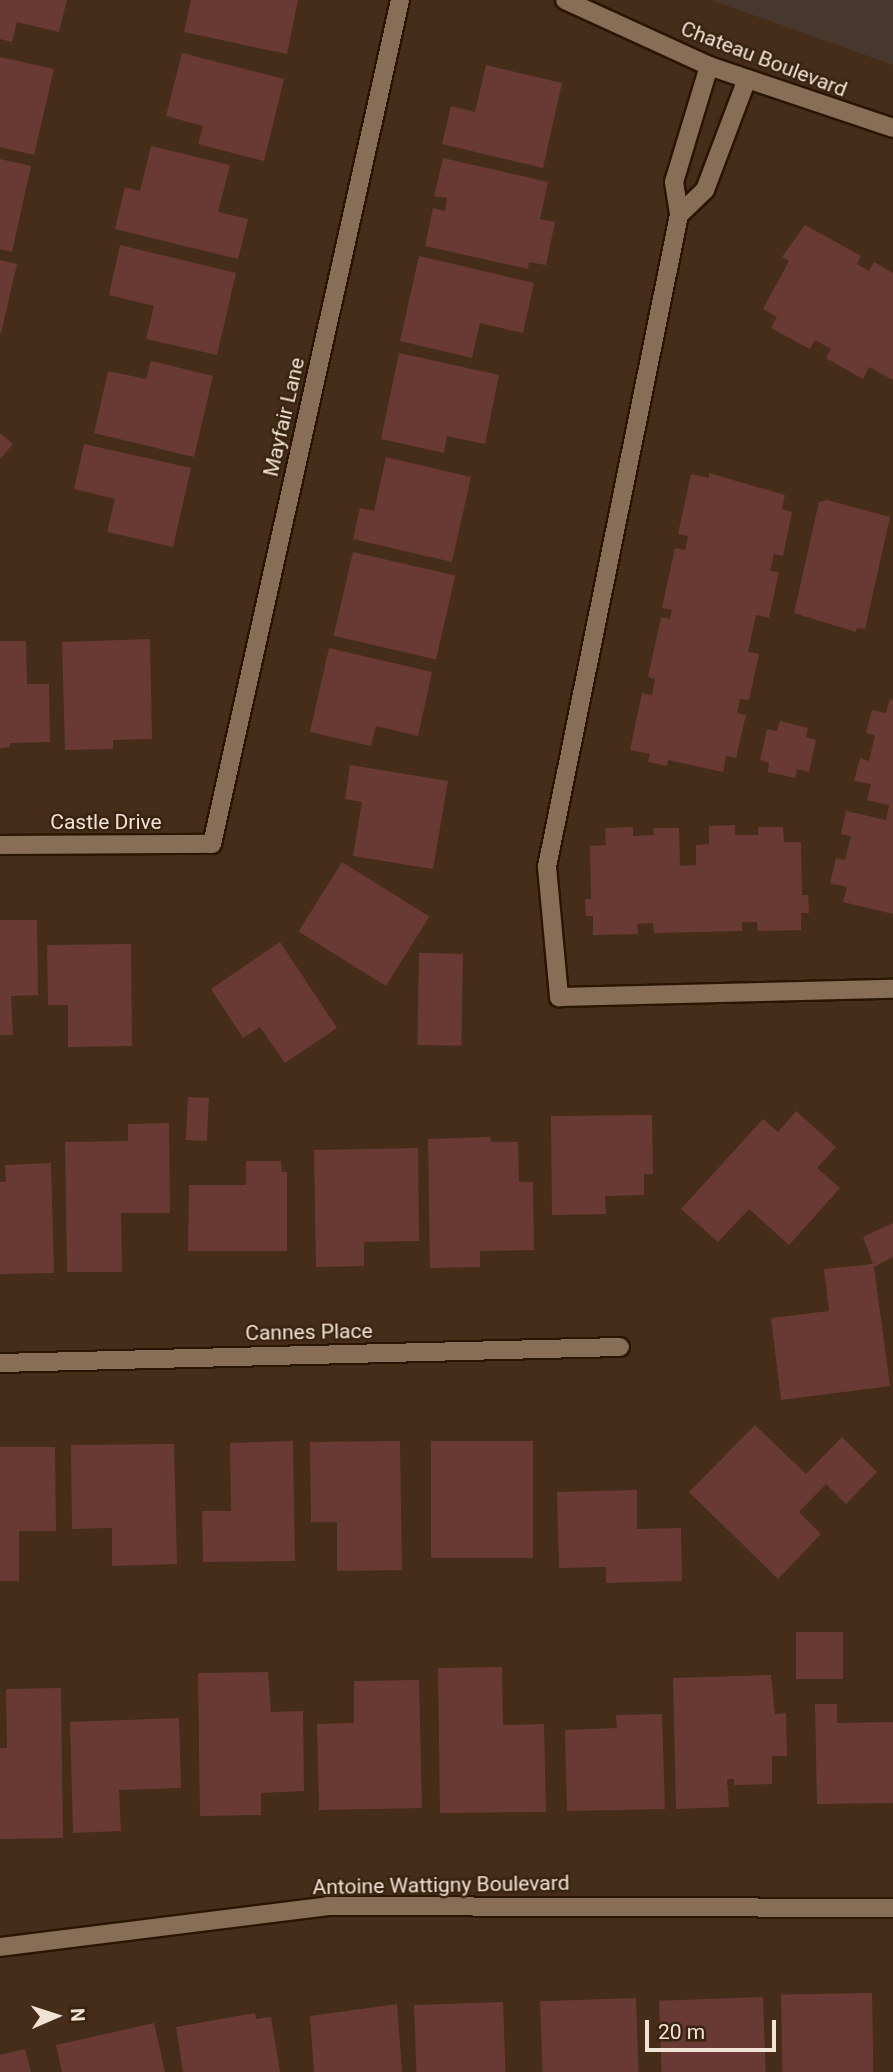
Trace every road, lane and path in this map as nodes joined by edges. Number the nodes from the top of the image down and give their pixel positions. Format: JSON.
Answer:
{"nodes":[{"id":1,"x":400,"y":0,"type":"edge"},
{"id":2,"x":565,"y":0,"type":"edge"},
{"id":3,"x":709,"y":66,"type":"junction"},
{"id":4,"x":747,"y":79,"type":"junction"},
{"id":5,"x":871,"y":124,"type":"junction"},
{"id":6,"x":893,"y":128,"type":"edge"},
{"id":7,"x":893,"y":139,"type":"edge"},
{"id":8,"x":679,"y":215,"type":"junction"},
{"id":9,"x":212,"y":844,"type":"joint"},
{"id":10,"x":0,"y":845,"type":"edge"},
{"id":11,"x":893,"y":989,"type":"edge"},
{"id":12,"x":620,"y":1347,"type":"dead end"},
{"id":13,"x":0,"y":1363,"type":"edge"},
{"id":14,"x":890,"y":1906,"type":"edge"},
{"id":15,"x":0,"y":1947,"type":"edge"}],
"edges":[{"from":1,"to":9,"type":"street","name":"Mayfair Lane"},
{"from":2,"to":3,"type":"street","name":"Chateau Boulevard"},
{"from":3,"to":4,"type":"street","name":"Chateau Boulevard"},
{"from":3,"to":8,"type":"street"},
{"from":4,"to":5,"type":"street","name":"Chateau Boulevard"},
{"from":4,"to":8,"type":"street"},
{"from":5,"to":6,"type":"street","name":"Chateau Boulevard"},
{"from":5,"to":7,"type":"street","name":"Chateau Boulevard"},
{"from":8,"to":11,"type":"street"},
{"from":9,"to":10,"type":"street","name":"Castle Drive"},
{"from":12,"to":13,"type":"street","name":"Cannes Place"},
{"from":14,"to":15,"type":"street","name":"Antoine Wattigny Boulevard"}]}
